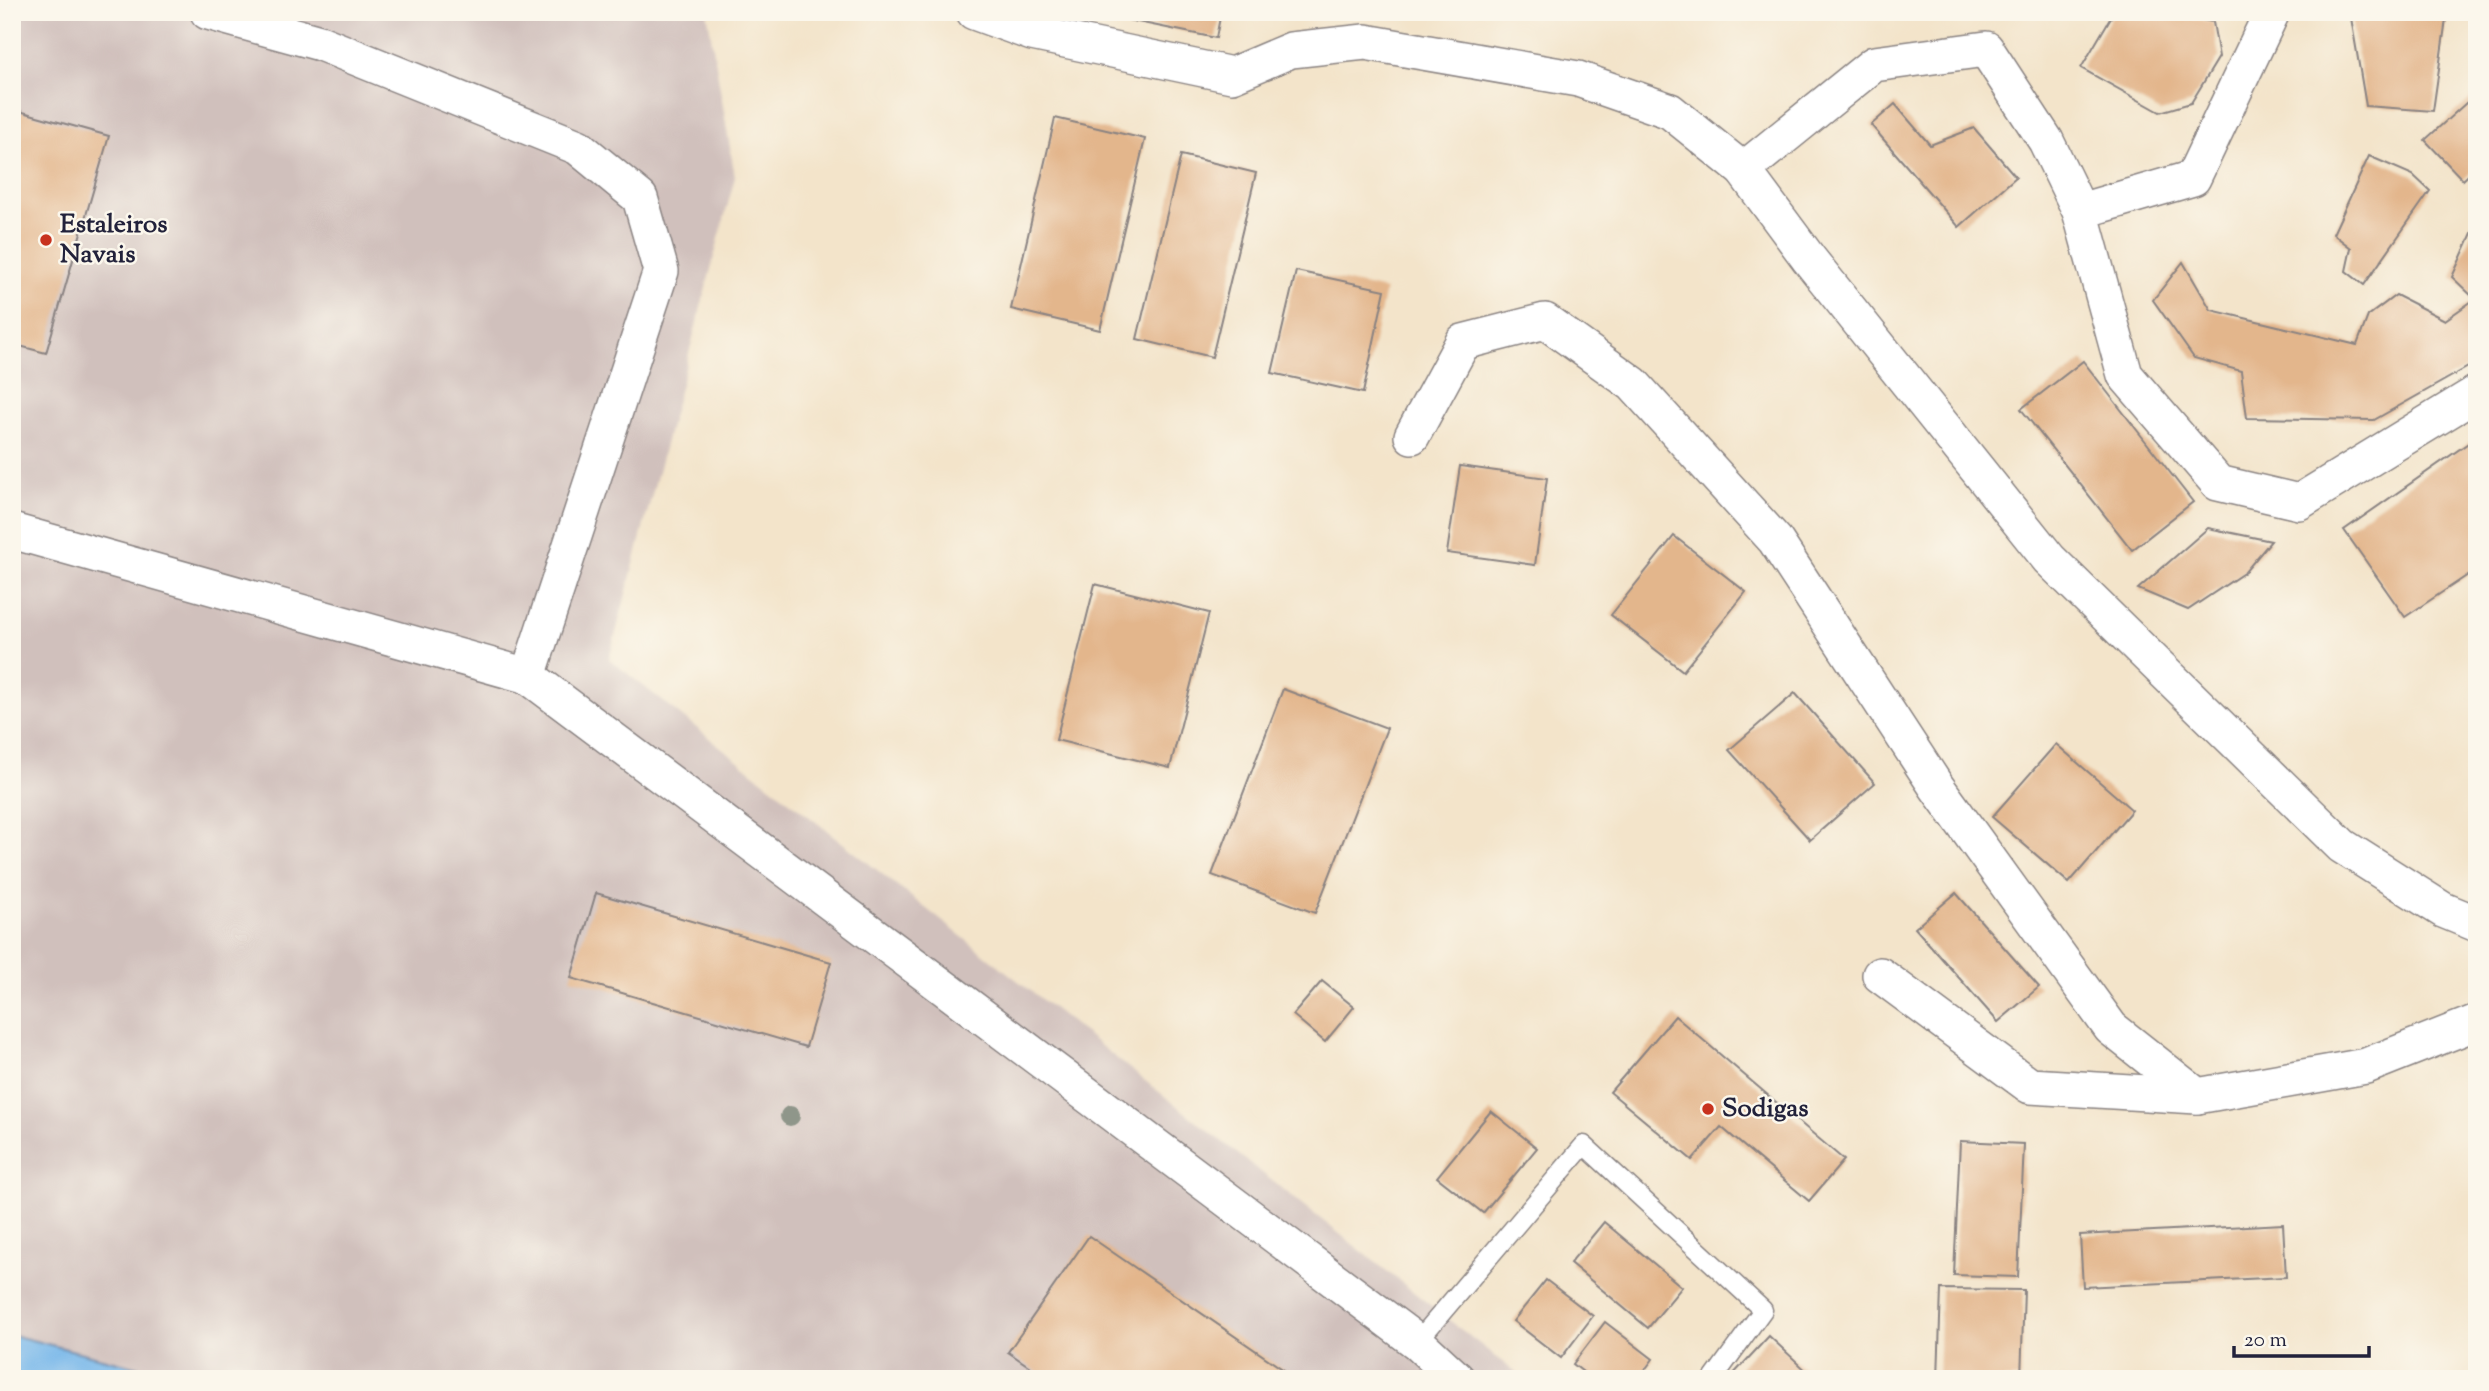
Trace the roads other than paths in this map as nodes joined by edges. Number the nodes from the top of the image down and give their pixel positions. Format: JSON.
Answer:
{"nodes":[{"id":1,"x":208,"y":12,"type":"edge"},
{"id":2,"x":974,"y":12,"type":"edge"},
{"id":3,"x":2272,"y":12,"type":"edge"},
{"id":4,"x":1744,"y":170,"type":"junction"},
{"id":5,"x":2080,"y":211,"type":"junction"},
{"id":6,"x":2477,"y":393,"type":"edge"},
{"id":7,"x":1412,"y":436,"type":"dead end"},
{"id":8,"x":12,"y":531,"type":"edge"},
{"id":9,"x":528,"y":676,"type":"junction"},
{"id":10,"x":2477,"y":924,"type":"edge"},
{"id":11,"x":1880,"y":975,"type":"dead end"},
{"id":12,"x":2477,"y":1022,"type":"edge"},
{"id":13,"x":2197,"y":1096,"type":"junction"},
{"id":14,"x":1417,"y":1342,"type":"junction"},
{"id":15,"x":1457,"y":1379,"type":"edge"},
{"id":16,"x":1713,"y":1379,"type":"edge"}],
"edges":[{"from":1,"to":9,"type":"street"},
{"from":2,"to":4,"type":"street"},
{"from":3,"to":5,"type":"street"},
{"from":4,"to":5,"type":"street"},
{"from":4,"to":10,"type":"street"},
{"from":5,"to":6,"type":"street"},
{"from":7,"to":13,"type":"street"},
{"from":8,"to":9,"type":"street"},
{"from":9,"to":14,"type":"street"},
{"from":11,"to":13,"type":"street"},
{"from":12,"to":13,"type":"street"},
{"from":14,"to":15,"type":"street"},
{"from":14,"to":16,"type":"lane"}]}
